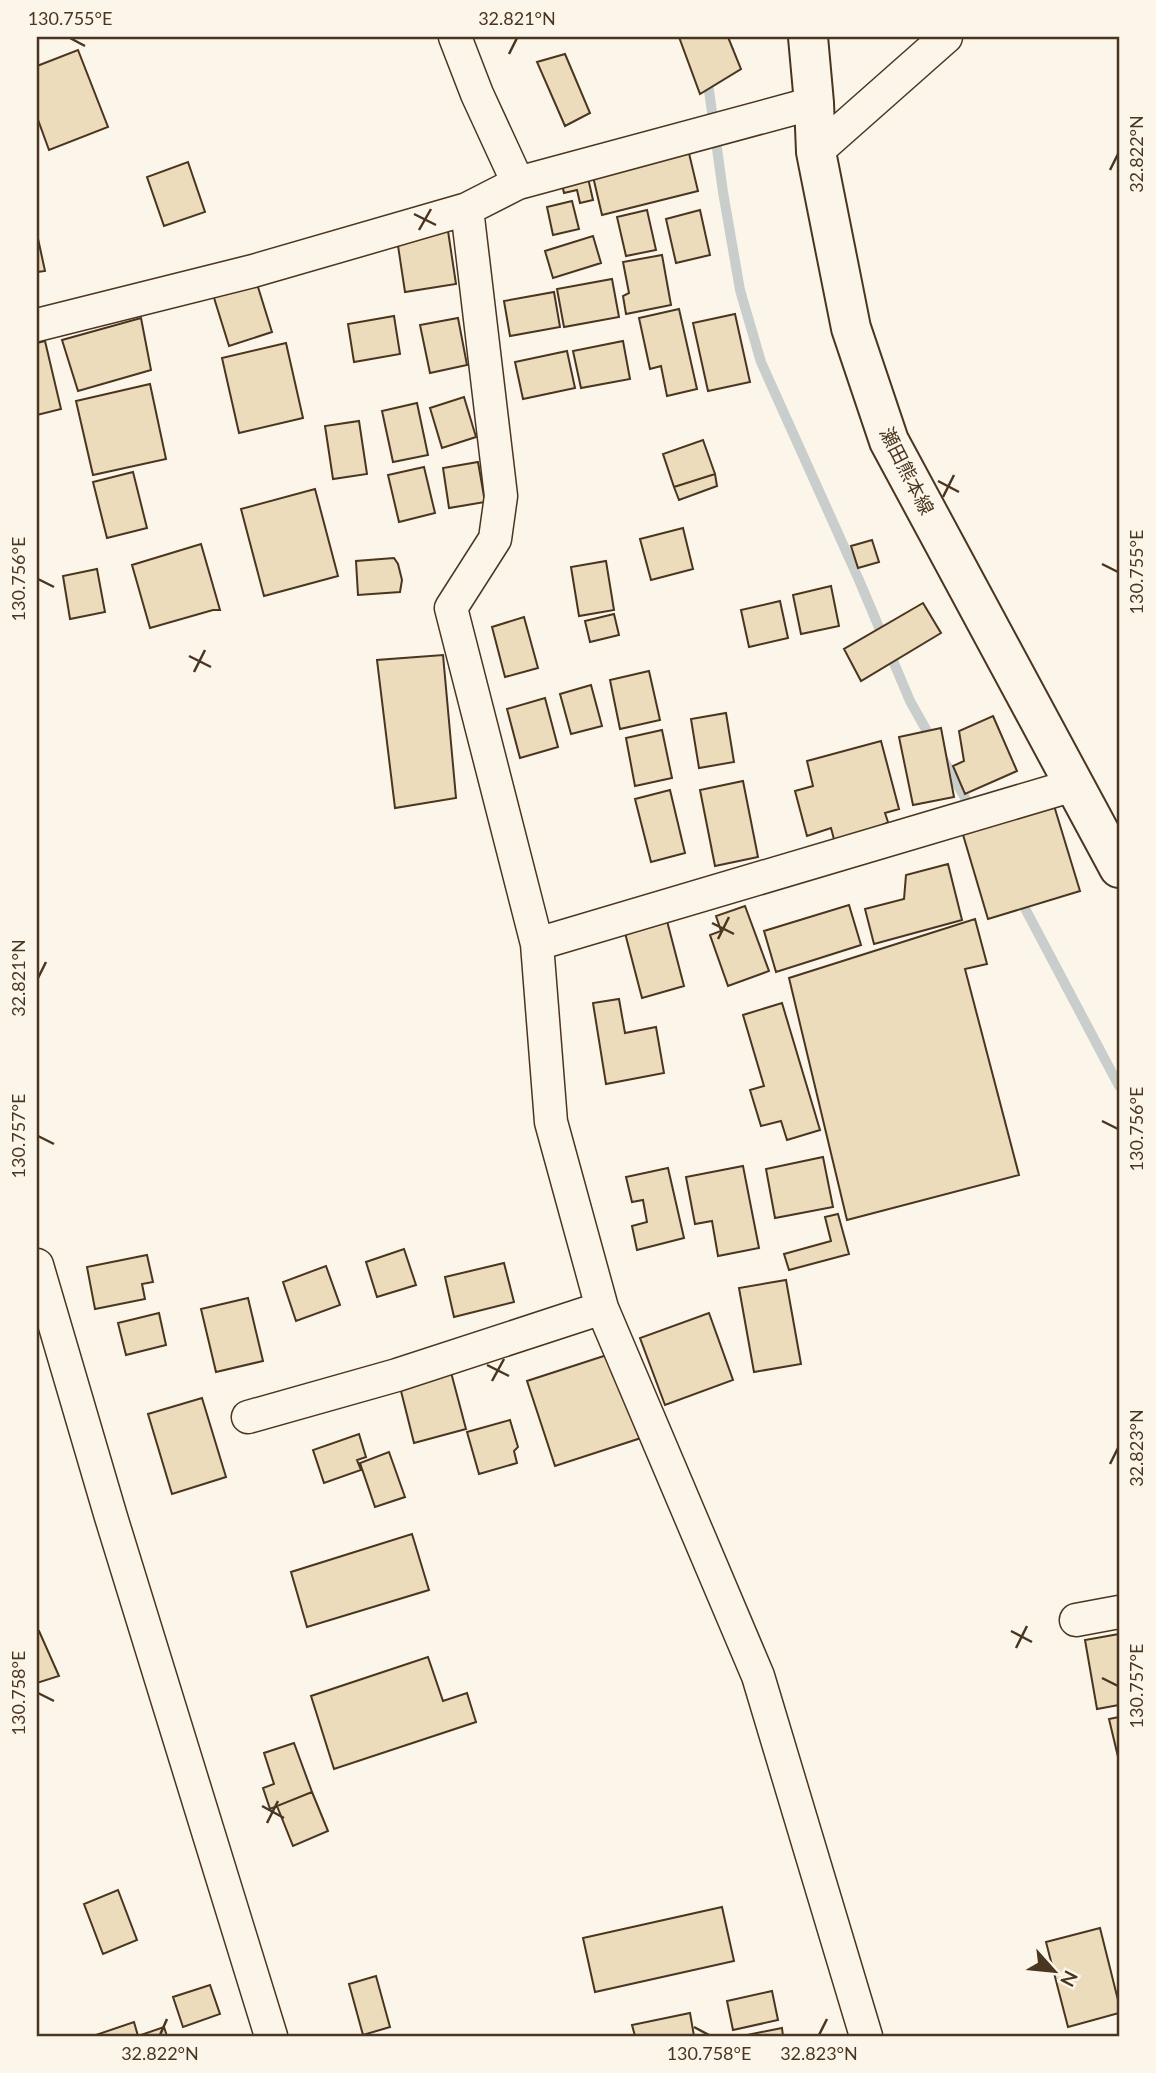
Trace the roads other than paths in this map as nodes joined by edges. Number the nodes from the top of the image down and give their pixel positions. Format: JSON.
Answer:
{"nodes":[{"id":1,"x":454,"y":37,"type":"edge"},
{"id":2,"x":808,"y":37,"type":"edge"},
{"id":3,"x":946,"y":37,"type":"edge"},
{"id":4,"x":814,"y":103,"type":"junction"},
{"id":5,"x":816,"y":152,"type":"junction"},
{"id":6,"x":518,"y":183,"type":"junction"},
{"id":7,"x":467,"y":209,"type":"junction"},
{"id":8,"x":37,"y":325,"type":"edge"},
{"id":9,"x":1074,"y":785,"type":"junction"},
{"id":10,"x":1119,"y":868,"type":"edge"},
{"id":11,"x":537,"y":944,"type":"junction"},
{"id":12,"x":37,"y":1265,"type":"edge"},
{"id":13,"x":602,"y":1308,"type":"junction"},
{"id":14,"x":247,"y":1417,"type":"dead end"},
{"id":15,"x":1119,"y":1612,"type":"edge"},
{"id":16,"x":1076,"y":1620,"type":"dead end"},
{"id":17,"x":271,"y":2036,"type":"edge"},
{"id":18,"x":866,"y":2036,"type":"edge"}],
"edges":[{"from":1,"to":6,"type":"street"},
{"from":2,"to":4,"type":"main road","name":"瀬田熊本線"},
{"from":3,"to":5,"type":"street"},
{"from":4,"to":5,"type":"main road","name":"瀬田熊本線"},
{"from":4,"to":6,"type":"street"},
{"from":5,"to":9,"type":"main road","name":"瀬田熊本線"},
{"from":6,"to":7,"type":"street"},
{"from":7,"to":8,"type":"street"},
{"from":7,"to":11,"type":"street"},
{"from":9,"to":10,"type":"main road","name":"瀬田熊本線"},
{"from":9,"to":11,"type":"street"},
{"from":11,"to":13,"type":"street"},
{"from":12,"to":17,"type":"street"},
{"from":13,"to":14,"type":"street"},
{"from":13,"to":18,"type":"street"},
{"from":15,"to":16,"type":"street"}]}
